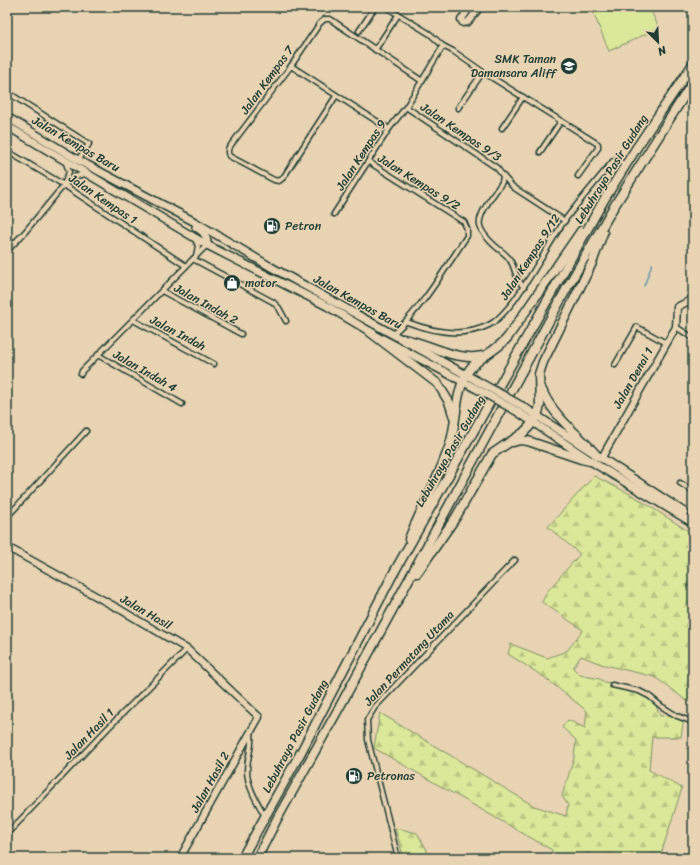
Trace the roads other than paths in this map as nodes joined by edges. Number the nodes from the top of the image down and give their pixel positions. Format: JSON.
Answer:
{"nodes":[{"id":1,"x":375,"y":7,"type":"edge"},
{"id":2,"x":386,"y":7,"type":"edge"},
{"id":3,"x":470,"y":7,"type":"edge"},
{"id":4,"x":480,"y":7,"type":"edge"},
{"id":5,"x":398,"y":15,"type":"junction"},
{"id":6,"x":359,"y":30,"type":"dead end"},
{"id":7,"x":443,"y":46,"type":"junction"},
{"id":8,"x":375,"y":50,"type":"junction"},
{"id":9,"x":693,"y":64,"type":"edge"},
{"id":10,"x":290,"y":66,"type":"junction"},
{"id":11,"x":483,"y":72,"type":"junction"},
{"id":12,"x":422,"y":81,"type":"junction"},
{"id":13,"x":693,"y":82,"type":"edge"},
{"id":14,"x":7,"y":92,"type":"edge"},
{"id":15,"x":336,"y":96,"type":"junction"},
{"id":16,"x":523,"y":97,"type":"junction"},
{"id":17,"x":406,"y":107,"type":"junction"},
{"id":18,"x":458,"y":108,"type":"dead end"},
{"id":19,"x":7,"y":117,"type":"edge"},
{"id":20,"x":561,"y":121,"type":"junction"},
{"id":21,"x":7,"y":126,"type":"edge"},
{"id":22,"x":502,"y":128,"type":"dead end"},
{"id":23,"x":389,"y":130,"type":"junction"},
{"id":24,"x":7,"y":151,"type":"edge"},
{"id":25,"x":540,"y":152,"type":"dead end"},
{"id":26,"x":63,"y":159,"type":"junction"},
{"id":27,"x":78,"y":160,"type":"junction"},
{"id":28,"x":369,"y":162,"type":"junction"},
{"id":29,"x":626,"y":165,"type":"junction"},
{"id":30,"x":86,"y":174,"type":"junction"},
{"id":31,"x":503,"y":176,"type":"junction"},
{"id":32,"x":578,"y":176,"type":"dead end"},
{"id":33,"x":64,"y":185,"type":"junction"},
{"id":34,"x":605,"y":198,"type":"junction"},
{"id":35,"x":613,"y":208,"type":"junction"},
{"id":36,"x":171,"y":210,"type":"junction"},
{"id":37,"x":334,"y":214,"type":"dead end"},
{"id":38,"x":565,"y":221,"type":"junction"},
{"id":39,"x":194,"y":237,"type":"junction"},
{"id":40,"x":207,"y":245,"type":"junction"},
{"id":41,"x":7,"y":250,"type":"edge"},
{"id":42,"x":195,"y":258,"type":"junction"},
{"id":43,"x":186,"y":266,"type":"junction"},
{"id":44,"x":524,"y":287,"type":"junction"},
{"id":45,"x":162,"y":291,"type":"junction"},
{"id":46,"x":693,"y":299,"type":"edge"},
{"id":47,"x":133,"y":320,"type":"junction"},
{"id":48,"x":286,"y":321,"type":"dead end"},
{"id":49,"x":407,"y":322,"type":"junction"},
{"id":50,"x":676,"y":327,"type":"junction"},
{"id":51,"x":370,"y":332,"type":"junction"},
{"id":52,"x":241,"y":334,"type":"dead end"},
{"id":53,"x":393,"y":334,"type":"junction"},
{"id":54,"x":693,"y":338,"type":"edge"},
{"id":55,"x":403,"y":339,"type":"junction"},
{"id":56,"x":666,"y":343,"type":"junction"},
{"id":57,"x":98,"y":355,"type":"junction"},
{"id":58,"x":485,"y":356,"type":"junction"},
{"id":59,"x":214,"y":364,"type":"dead end"},
{"id":60,"x":615,"y":365,"type":"dead end"},
{"id":61,"x":81,"y":374,"type":"dead end"},
{"id":62,"x":465,"y":378,"type":"junction"},
{"id":63,"x":539,"y":383,"type":"junction"},
{"id":64,"x":182,"y":404,"type":"dead end"},
{"id":65,"x":520,"y":409,"type":"junction"},
{"id":66,"x":535,"y":419,"type":"junction"},
{"id":67,"x":455,"y":424,"type":"junction"},
{"id":68,"x":86,"y":432,"type":"dead end"},
{"id":69,"x":504,"y":445,"type":"junction"},
{"id":70,"x":596,"y":459,"type":"junction"},
{"id":71,"x":680,"y":483,"type":"dead end"},
{"id":72,"x":693,"y":491,"type":"edge"},
{"id":73,"x":7,"y":517,"type":"edge"},
{"id":74,"x":693,"y":518,"type":"edge"},
{"id":75,"x":693,"y":523,"type":"edge"},
{"id":76,"x":7,"y":547,"type":"edge"},
{"id":77,"x":515,"y":560,"type":"dead end"},
{"id":78,"x":392,"y":576,"type":"junction"},
{"id":79,"x":395,"y":603,"type":"junction"},
{"id":80,"x":187,"y":649,"type":"junction"},
{"id":81,"x":612,"y":685,"type":"dead end"},
{"id":82,"x":259,"y":717,"type":"joint"},
{"id":83,"x":693,"y":722,"type":"edge"},
{"id":84,"x":250,"y":732,"type":"junction"},
{"id":85,"x":265,"y":816,"type":"junction"},
{"id":86,"x":7,"y":834,"type":"edge"},
{"id":87,"x":180,"y":858,"type":"edge"},
{"id":88,"x":242,"y":858,"type":"edge"},
{"id":89,"x":258,"y":858,"type":"edge"},
{"id":90,"x":398,"y":858,"type":"edge"}],
"edges":[{"from":1,"to":6,"type":"street"},
{"from":2,"to":5,"type":"street"},
{"from":3,"to":4,"type":"street"},
{"from":5,"to":7,"type":"street"},
{"from":5,"to":8,"type":"street"},
{"from":7,"to":11,"type":"street"},
{"from":7,"to":12,"type":"street","name":"Jalan Kempas 9"},
{"from":8,"to":10,"type":"street","name":"Jalan Kempas 7"},
{"from":8,"to":12,"type":"street"},
{"from":9,"to":29,"type":"highway","name":"Lebuhraya Pasir Gudang"},
{"from":10,"to":15,"type":"street"},
{"from":10,"to":15,"type":"street","name":"Jalan Kempas 7"},
{"from":11,"to":16,"type":"street"},
{"from":11,"to":18,"type":"street"},
{"from":12,"to":17,"type":"street","name":"Jalan Kempas 9"},
{"from":13,"to":35,"type":"highway","name":"Lebuhraya Pasir Gudang"},
{"from":14,"to":27,"type":"street"},
{"from":15,"to":23,"type":"street"},
{"from":16,"to":20,"type":"street"},
{"from":16,"to":22,"type":"street"},
{"from":17,"to":23,"type":"street","name":"Jalan Kempas 9"},
{"from":17,"to":31,"type":"street","name":"Jalan Kempas 9/3"},
{"from":19,"to":27,"type":"main road","name":"Jalan Kempas Baru"},
{"from":20,"to":25,"type":"street"},
{"from":20,"to":32,"type":"street"},
{"from":21,"to":26,"type":"main road","name":"Jalan Kempas Baru"},
{"from":23,"to":28,"type":"street","name":"Jalan Kempas 9"},
{"from":24,"to":33,"type":"street","name":"Jalan Kempas 1"},
{"from":26,"to":30,"type":"main road","name":"Jalan Kempas Baru"},
{"from":26,"to":33,"type":"street"},
{"from":27,"to":36,"type":"main road","name":"Jalan Kempas Baru"},
{"from":28,"to":37,"type":"street","name":"Jalan Kempas 9"},
{"from":28,"to":49,"type":"street","name":"Jalan Kempas 9/2"},
{"from":29,"to":34,"type":"highway","name":"Lebuhraya Pasir Gudang"},
{"from":29,"to":38,"type":"street","name":"Jalan Kempas 9/12"},
{"from":30,"to":33,"type":"street"},
{"from":30,"to":39,"type":"main road","name":"Jalan Kempas Baru"},
{"from":31,"to":38,"type":"street","name":"Jalan Kempas 9/3"},
{"from":31,"to":44,"type":"street"},
{"from":33,"to":41,"type":"street"},
{"from":33,"to":43,"type":"street","name":"Jalan Kempas 1"},
{"from":34,"to":58,"type":"highway"},
{"from":34,"to":78,"type":"highway","name":"Lebuhraya Pasir Gudang"},
{"from":35,"to":63,"type":"highway"},
{"from":35,"to":79,"type":"highway","name":"Lebuhraya Pasir Gudang"},
{"from":36,"to":40,"type":"main road"},
{"from":36,"to":53,"type":"main road","name":"Jalan Kempas Baru"},
{"from":38,"to":44,"type":"street","name":"Jalan Kempas 9/12"},
{"from":39,"to":40,"type":"main road","name":"Jalan Kempas Baru"},
{"from":39,"to":42,"type":"street"},
{"from":40,"to":42,"type":"street","name":"Jalan Indah"},
{"from":40,"to":51,"type":"main road","name":"Jalan Kempas Baru"},
{"from":42,"to":43,"type":"street","name":"Jalan Indah"},
{"from":42,"to":48,"type":"street"},
{"from":43,"to":45,"type":"street","name":"Jalan Indah"},
{"from":44,"to":49,"type":"street","name":"Jalan Kempas 9/12"},
{"from":45,"to":47,"type":"street","name":"Jalan Indah"},
{"from":45,"to":52,"type":"street","name":"Jalan Indah 2"},
{"from":46,"to":50,"type":"street"},
{"from":47,"to":57,"type":"street","name":"Jalan Indah"},
{"from":47,"to":59,"type":"street","name":"Jalan Indah"},
{"from":49,"to":53,"type":"street","name":"Jalan Kempas 9/2"},
{"from":50,"to":54,"type":"street"},
{"from":50,"to":56,"type":"street","name":"Jalan Denai 1"},
{"from":51,"to":62,"type":"main road","name":"Jalan Kempas Baru"},
{"from":51,"to":67,"type":"highway"},
{"from":53,"to":55,"type":"main road","name":"Jalan Kempas Baru"},
{"from":55,"to":58,"type":"highway"},
{"from":55,"to":62,"type":"main road","name":"Jalan Kempas Baru"},
{"from":56,"to":60,"type":"street"},
{"from":56,"to":70,"type":"street","name":"Jalan Denai 1"},
{"from":57,"to":61,"type":"street","name":"Jalan Indah"},
{"from":57,"to":64,"type":"street","name":"Jalan Indah 4"},
{"from":58,"to":62,"type":"highway"},
{"from":62,"to":65,"type":"main road","name":"Jalan Kempas Baru","bridge":true},
{"from":62,"to":65,"type":"main road","name":"Jalan Kempas Baru","bridge":true},
{"from":62,"to":67,"type":"highway"},
{"from":63,"to":66,"type":"highway"},
{"from":63,"to":70,"type":"highway"},
{"from":65,"to":66,"type":"main road","name":"Jalan Kempas Baru"},
{"from":66,"to":69,"type":"highway"},
{"from":66,"to":70,"type":"main road","name":"Jalan Kempas Baru"},
{"from":67,"to":78,"type":"highway"},
{"from":68,"to":73,"type":"street"},
{"from":69,"to":70,"type":"highway"},
{"from":69,"to":79,"type":"highway"},
{"from":70,"to":74,"type":"main road","name":"Jalan Kempas Baru"},
{"from":70,"to":75,"type":"main road","name":"Jalan Kempas Baru"},
{"from":71,"to":72,"type":"street"},
{"from":76,"to":80,"type":"street","name":"Jalan Hasil"},
{"from":77,"to":90,"type":"street","name":"Jalan Permatang Utama"},
{"from":78,"to":85,"type":"highway","name":"Lebuhraya Pasir Gudang"},
{"from":79,"to":89,"type":"highway","name":"Lebuhraya Pasir Gudang"},
{"from":80,"to":82,"type":"street","name":"Jalan Hasil"},
{"from":80,"to":86,"type":"street","name":"Jalan Hasil 1"},
{"from":81,"to":83,"type":"street"},
{"from":82,"to":84,"type":"street","name":"Jalan Hasil 2"},
{"from":84,"to":85,"type":"street"},
{"from":84,"to":87,"type":"street","name":"Jalan Hasil 2"},
{"from":85,"to":88,"type":"highway","name":"Lebuhraya Pasir Gudang"}]}
